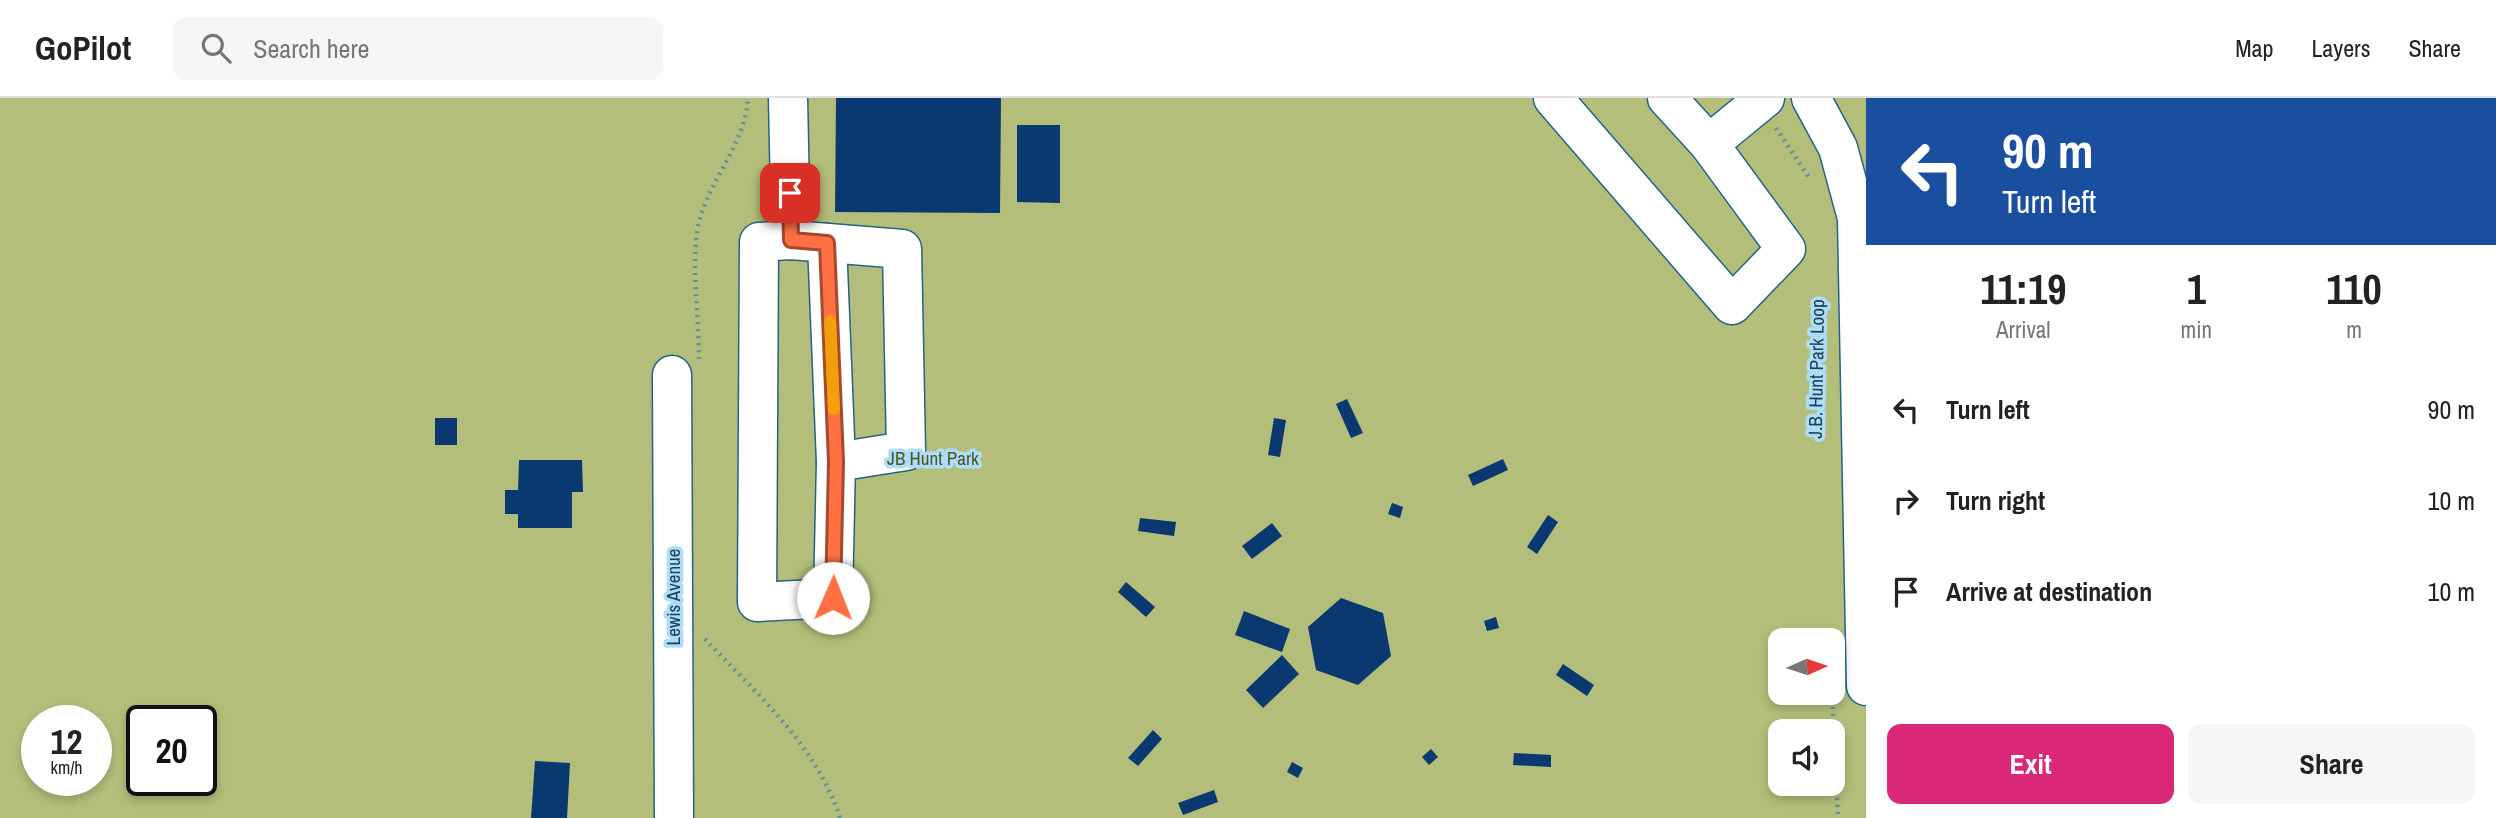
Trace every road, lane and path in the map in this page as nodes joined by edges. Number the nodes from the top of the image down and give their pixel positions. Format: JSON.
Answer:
{"nodes":[{"id":1,"x":788,"y":98,"type":"edge"},
{"id":2,"x":1553,"y":98,"type":"edge"},
{"id":3,"x":1667,"y":98,"type":"edge"},
{"id":4,"x":1811,"y":98,"type":"edge"},
{"id":5,"x":1770,"y":112,"type":"edge"},
{"id":6,"x":1709,"y":144,"type":"junction"},
{"id":7,"x":1816,"y":190,"type":"dead end"},
{"id":8,"x":809,"y":242,"type":"junction"},
{"id":9,"x":672,"y":375,"type":"dead end"},
{"id":10,"x":836,"y":462,"type":"junction"},
{"id":11,"x":1866,"y":686,"type":"edge"},
{"id":12,"x":1833,"y":705,"type":"edge"},
{"id":13,"x":674,"y":818,"type":"edge"},
{"id":14,"x":1838,"y":818,"type":"edge"}],
"edges":[{"from":1,"to":8,"type":"street"},
{"from":2,"to":6,"type":"street"},
{"from":3,"to":6,"type":"street"},
{"from":4,"to":11,"type":"street"},
{"from":5,"to":6,"type":"street"},
{"from":5,"to":7,"type":"path"},
{"from":8,"to":10,"type":"street"},
{"from":8,"to":10,"type":"street"},
{"from":8,"to":10,"type":"street"},
{"from":9,"to":13,"type":"street","name":"Lewis Avenue"},
{"from":12,"to":14,"type":"path"}]}
